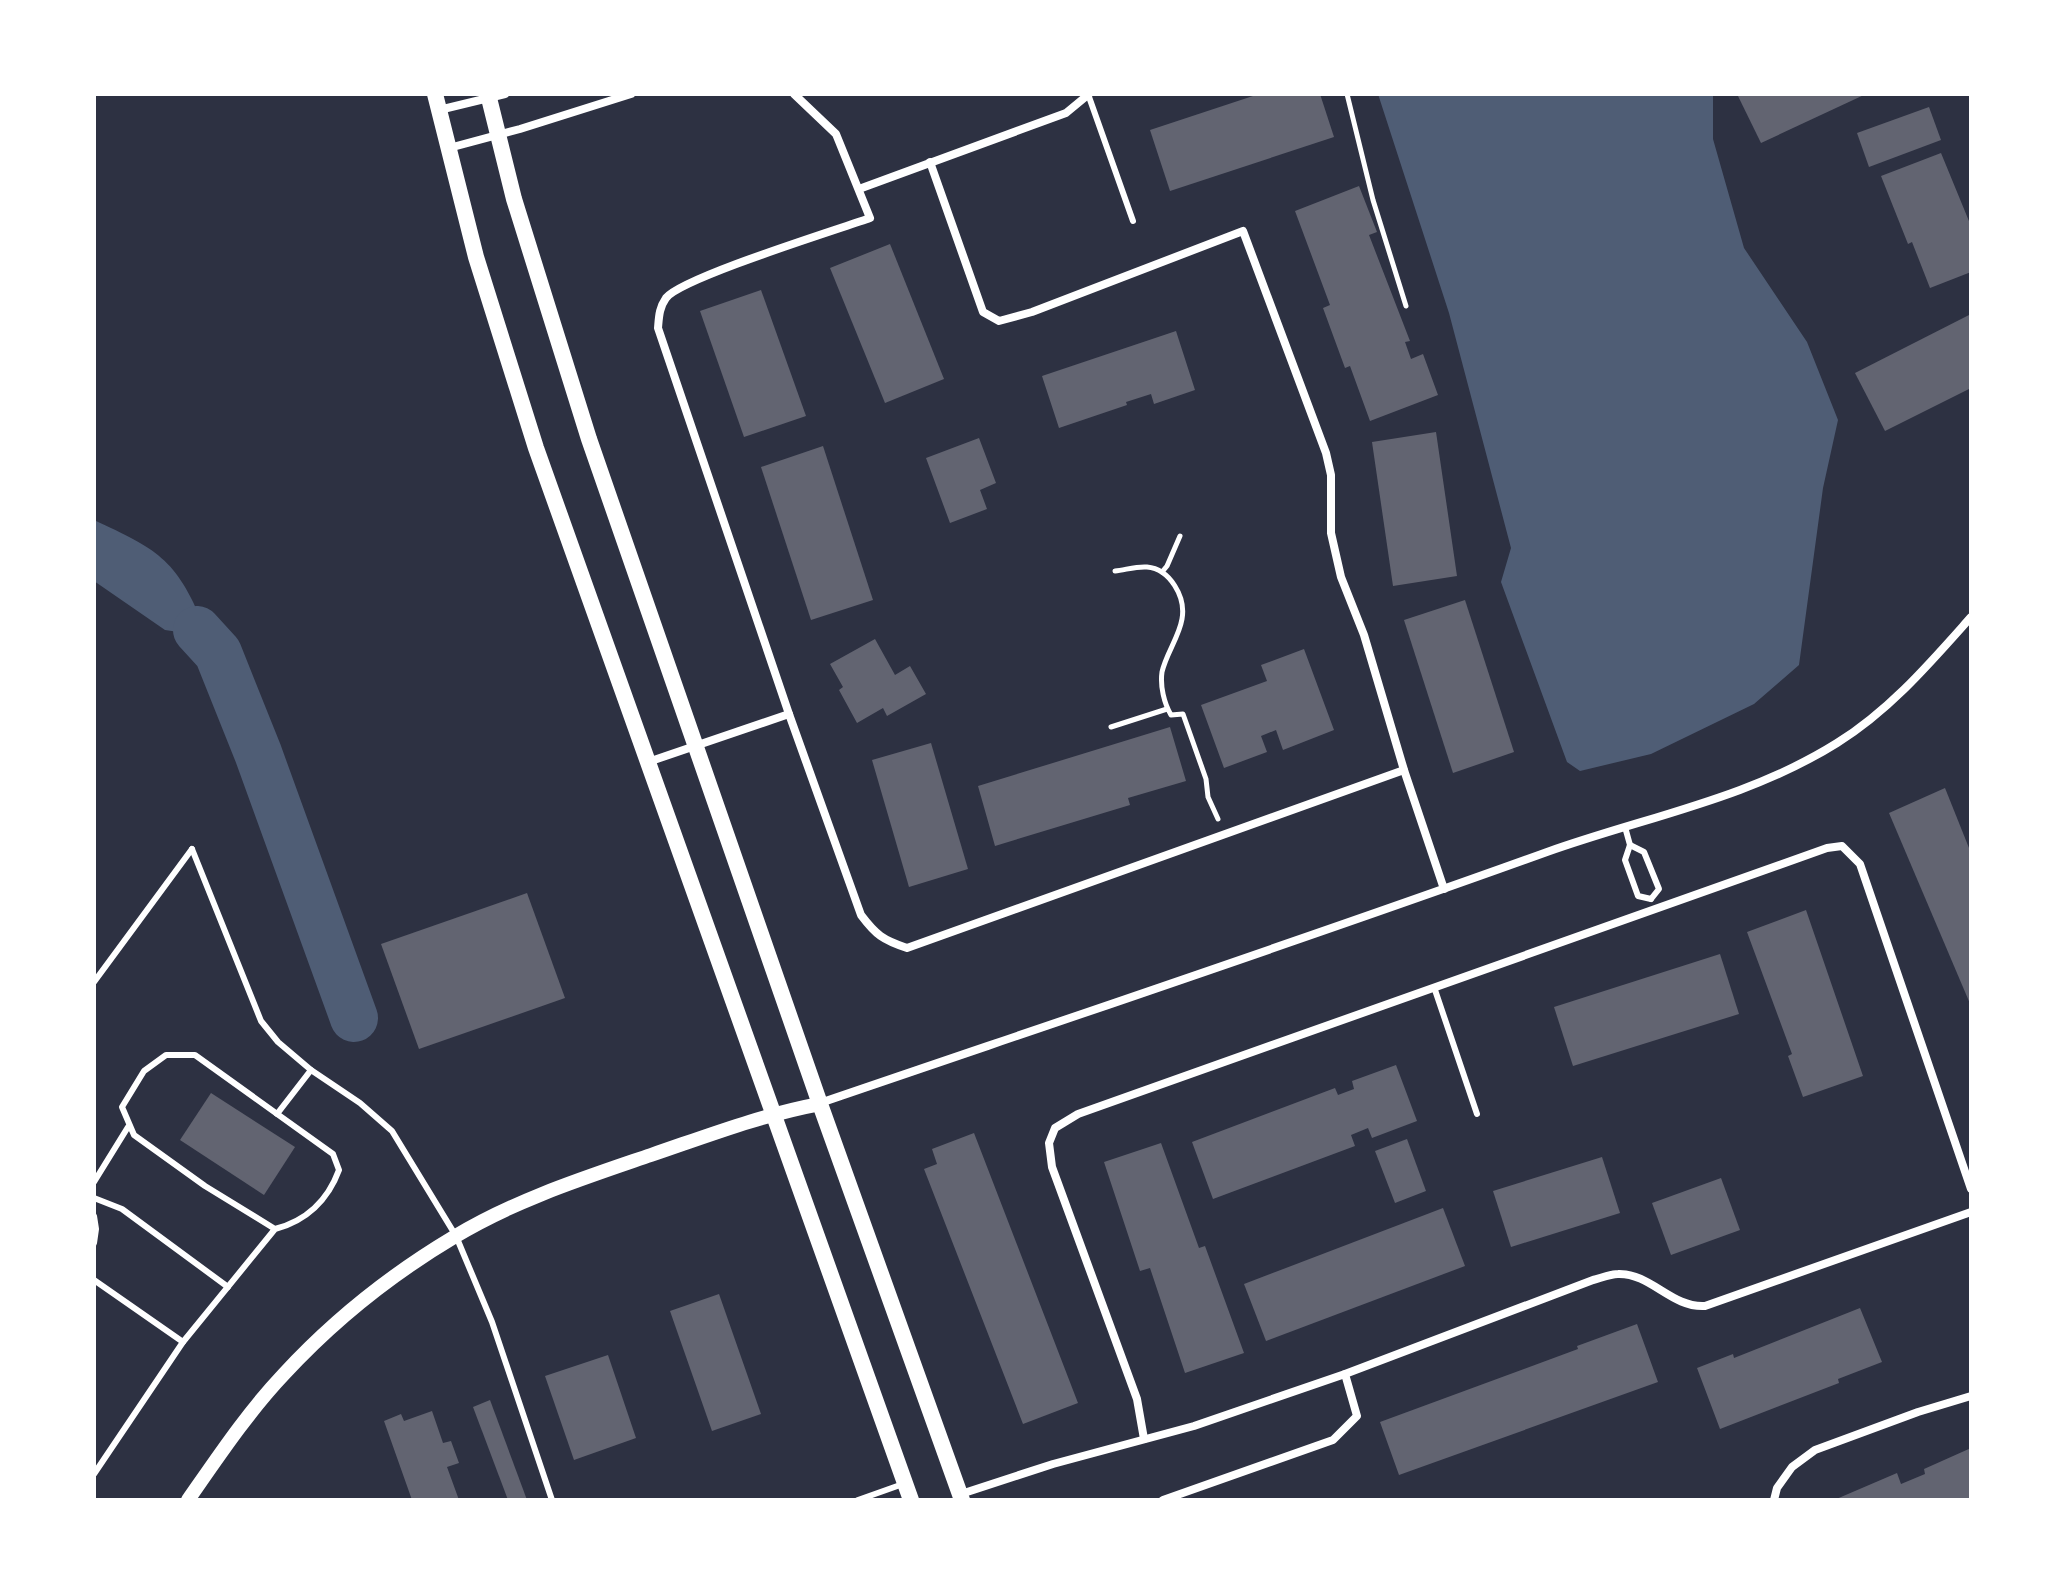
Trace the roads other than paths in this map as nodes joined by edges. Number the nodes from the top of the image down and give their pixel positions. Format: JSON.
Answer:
{"nodes":[{"id":1,"x":631,"y":94,"type":"edge"},
{"id":2,"x":794,"y":94,"type":"edge"},
{"id":3,"x":1089,"y":94,"type":"edge"},
{"id":4,"x":494,"y":95,"type":"edge"},
{"id":5,"x":619,"y":96,"type":"edge"},
{"id":6,"x":437,"y":102,"type":"edge"},
{"id":7,"x":498,"y":135,"type":"junction"},
{"id":8,"x":449,"y":148,"type":"junction"},
{"id":9,"x":930,"y":162,"type":"junction"},
{"id":10,"x":859,"y":189,"type":"junction"},
{"id":11,"x":1133,"y":221,"type":"dead end"},
{"id":12,"x":1971,"y":617,"type":"edge"},
{"id":13,"x":789,"y":714,"type":"junction"},
{"id":14,"x":696,"y":746,"type":"junction"},
{"id":15,"x":648,"y":762,"type":"junction"},
{"id":16,"x":1404,"y":770,"type":"junction"},
{"id":17,"x":1625,"y":827,"type":"junction"},
{"id":18,"x":1630,"y":845,"type":"junction"},
{"id":19,"x":1444,"y":889,"type":"junction"},
{"id":20,"x":1653,"y":903,"type":"junction"},
{"id":21,"x":94,"y":982,"type":"edge"},
{"id":22,"x":1434,"y":987,"type":"junction"},
{"id":23,"x":311,"y":1070,"type":"junction"},
{"id":24,"x":820,"y":1104,"type":"junction"},
{"id":25,"x":774,"y":1112,"type":"junction"},
{"id":26,"x":277,"y":1114,"type":"junction"},
{"id":27,"x":1477,"y":1114,"type":"dead end"},
{"id":28,"x":128,"y":1127,"type":"junction"},
{"id":29,"x":94,"y":1182,"type":"edge"},
{"id":30,"x":1971,"y":1189,"type":"edge"},
{"id":31,"x":94,"y":1198,"type":"edge"},
{"id":32,"x":1971,"y":1212,"type":"edge"},
{"id":33,"x":94,"y":1216,"type":"edge"},
{"id":34,"x":275,"y":1229,"type":"junction"},
{"id":35,"x":456,"y":1236,"type":"junction"},
{"id":36,"x":94,"y":1243,"type":"edge"},
{"id":37,"x":94,"y":1280,"type":"edge"},
{"id":38,"x":228,"y":1287,"type":"junction"},
{"id":39,"x":183,"y":1342,"type":"junction"},
{"id":40,"x":1345,"y":1374,"type":"junction"},
{"id":41,"x":1971,"y":1396,"type":"edge"},
{"id":42,"x":1144,"y":1439,"type":"junction"},
{"id":43,"x":94,"y":1474,"type":"edge"},
{"id":44,"x":905,"y":1483,"type":"junction"},
{"id":45,"x":961,"y":1497,"type":"edge"},
{"id":46,"x":188,"y":1500,"type":"edge"},
{"id":47,"x":552,"y":1500,"type":"edge"},
{"id":48,"x":858,"y":1500,"type":"edge"},
{"id":49,"x":911,"y":1500,"type":"edge"},
{"id":50,"x":1163,"y":1500,"type":"edge"},
{"id":51,"x":1774,"y":1500,"type":"edge"}],
"edges":[{"from":1,"to":5,"type":"street"},
{"from":2,"to":10,"type":"street"},
{"from":3,"to":9,"type":"street"},
{"from":3,"to":11,"type":"lane"},
{"from":4,"to":6,"type":"street"},
{"from":4,"to":7,"type":"main road"},
{"from":5,"to":7,"type":"street"},
{"from":6,"to":8,"type":"main road"},
{"from":7,"to":8,"type":"street"},
{"from":7,"to":14,"type":"main road"},
{"from":8,"to":15,"type":"main road"},
{"from":9,"to":10,"type":"street"},
{"from":9,"to":16,"type":"street"},
{"from":10,"to":13,"type":"street"},
{"from":12,"to":17,"type":"street"},
{"from":13,"to":14,"type":"street"},
{"from":13,"to":16,"type":"street"},
{"from":14,"to":15,"type":"street"},
{"from":14,"to":24,"type":"main road"},
{"from":15,"to":25,"type":"main road"},
{"from":16,"to":19,"type":"street"},
{"from":17,"to":18,"type":"lane"},
{"from":17,"to":19,"type":"street"},
{"from":18,"to":20,"type":"lane"},
{"from":18,"to":20,"type":"lane"},
{"from":19,"to":24,"type":"street"},
{"from":20,"to":22,"type":"street"},
{"from":20,"to":30,"type":"street"},
{"from":21,"to":23,"type":"lane"},
{"from":22,"to":27,"type":"lane"},
{"from":22,"to":42,"type":"street"},
{"from":23,"to":26,"type":"lane"},
{"from":23,"to":35,"type":"lane"},
{"from":24,"to":25,"type":"street"},
{"from":24,"to":45,"type":"main road"},
{"from":25,"to":35,"type":"street"},
{"from":25,"to":44,"type":"main road"},
{"from":26,"to":28,"type":"lane"},
{"from":26,"to":34,"type":"lane"},
{"from":28,"to":29,"type":"lane"},
{"from":28,"to":34,"type":"lane"},
{"from":31,"to":38,"type":"lane"},
{"from":32,"to":40,"type":"street"},
{"from":33,"to":36,"type":"lane"},
{"from":34,"to":38,"type":"lane"},
{"from":35,"to":46,"type":"street"},
{"from":35,"to":47,"type":"lane"},
{"from":37,"to":39,"type":"lane"},
{"from":38,"to":39,"type":"lane"},
{"from":39,"to":43,"type":"lane"},
{"from":40,"to":42,"type":"street"},
{"from":40,"to":50,"type":"street"},
{"from":41,"to":51,"type":"street"},
{"from":42,"to":45,"type":"street"},
{"from":44,"to":48,"type":"lane"},
{"from":44,"to":49,"type":"main road"}]}
